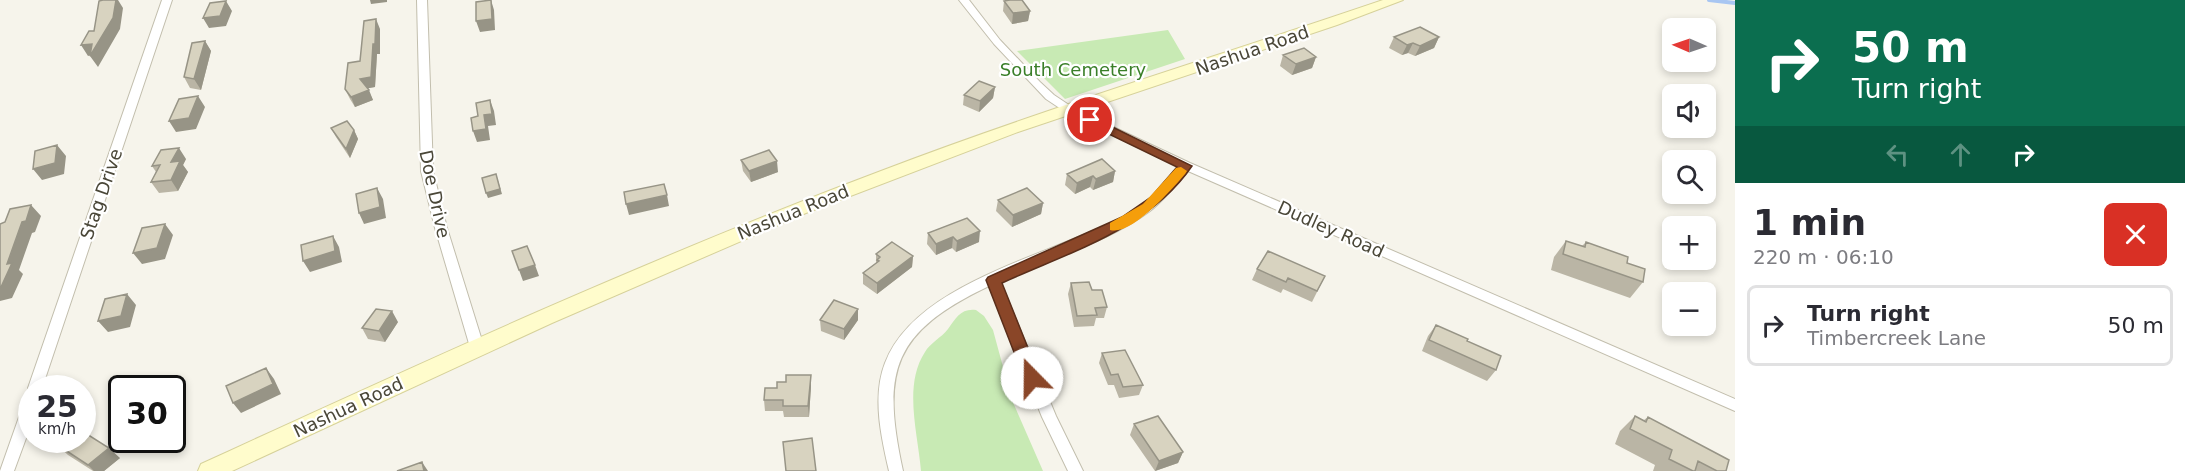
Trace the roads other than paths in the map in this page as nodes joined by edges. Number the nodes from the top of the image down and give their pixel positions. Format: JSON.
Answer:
{"nodes":[{"id":1,"x":168,"y":0,"type":"edge"},
{"id":2,"x":422,"y":0,"type":"edge"},
{"id":3,"x":964,"y":0,"type":"edge"},
{"id":4,"x":1396,"y":0,"type":"edge"},
{"id":5,"x":1071,"y":111,"type":"junction"},
{"id":6,"x":1186,"y":166,"type":"junction"},
{"id":7,"x":993,"y":280,"type":"junction"},
{"id":8,"x":477,"y":347,"type":"junction"},
{"id":9,"x":39,"y":375,"type":"edge"},
{"id":10,"x":1735,"y":405,"type":"edge"},
{"id":11,"x":18,"y":440,"type":"edge"},
{"id":12,"x":7,"y":471,"type":"edge"},
{"id":13,"x":209,"y":471,"type":"edge"},
{"id":14,"x":896,"y":471,"type":"edge"},
{"id":15,"x":1076,"y":471,"type":"edge"}],
"edges":[{"from":1,"to":9,"type":"street","name":"Stag Drive"},
{"from":2,"to":8,"type":"street","name":"Doe Drive"},
{"from":3,"to":5,"type":"street","name":"Dudley Road"},
{"from":4,"to":5,"type":"main road","name":"Nashua Road"},
{"from":5,"to":6,"type":"street","name":"Dudley Road"},
{"from":5,"to":8,"type":"main road","name":"Nashua Road"},
{"from":6,"to":7,"type":"street"},
{"from":6,"to":10,"type":"street","name":"Dudley Road"},
{"from":7,"to":14,"type":"street"},
{"from":7,"to":15,"type":"street"},
{"from":8,"to":13,"type":"main road","name":"Nashua Road"},
{"from":11,"to":12,"type":"street"}]}
